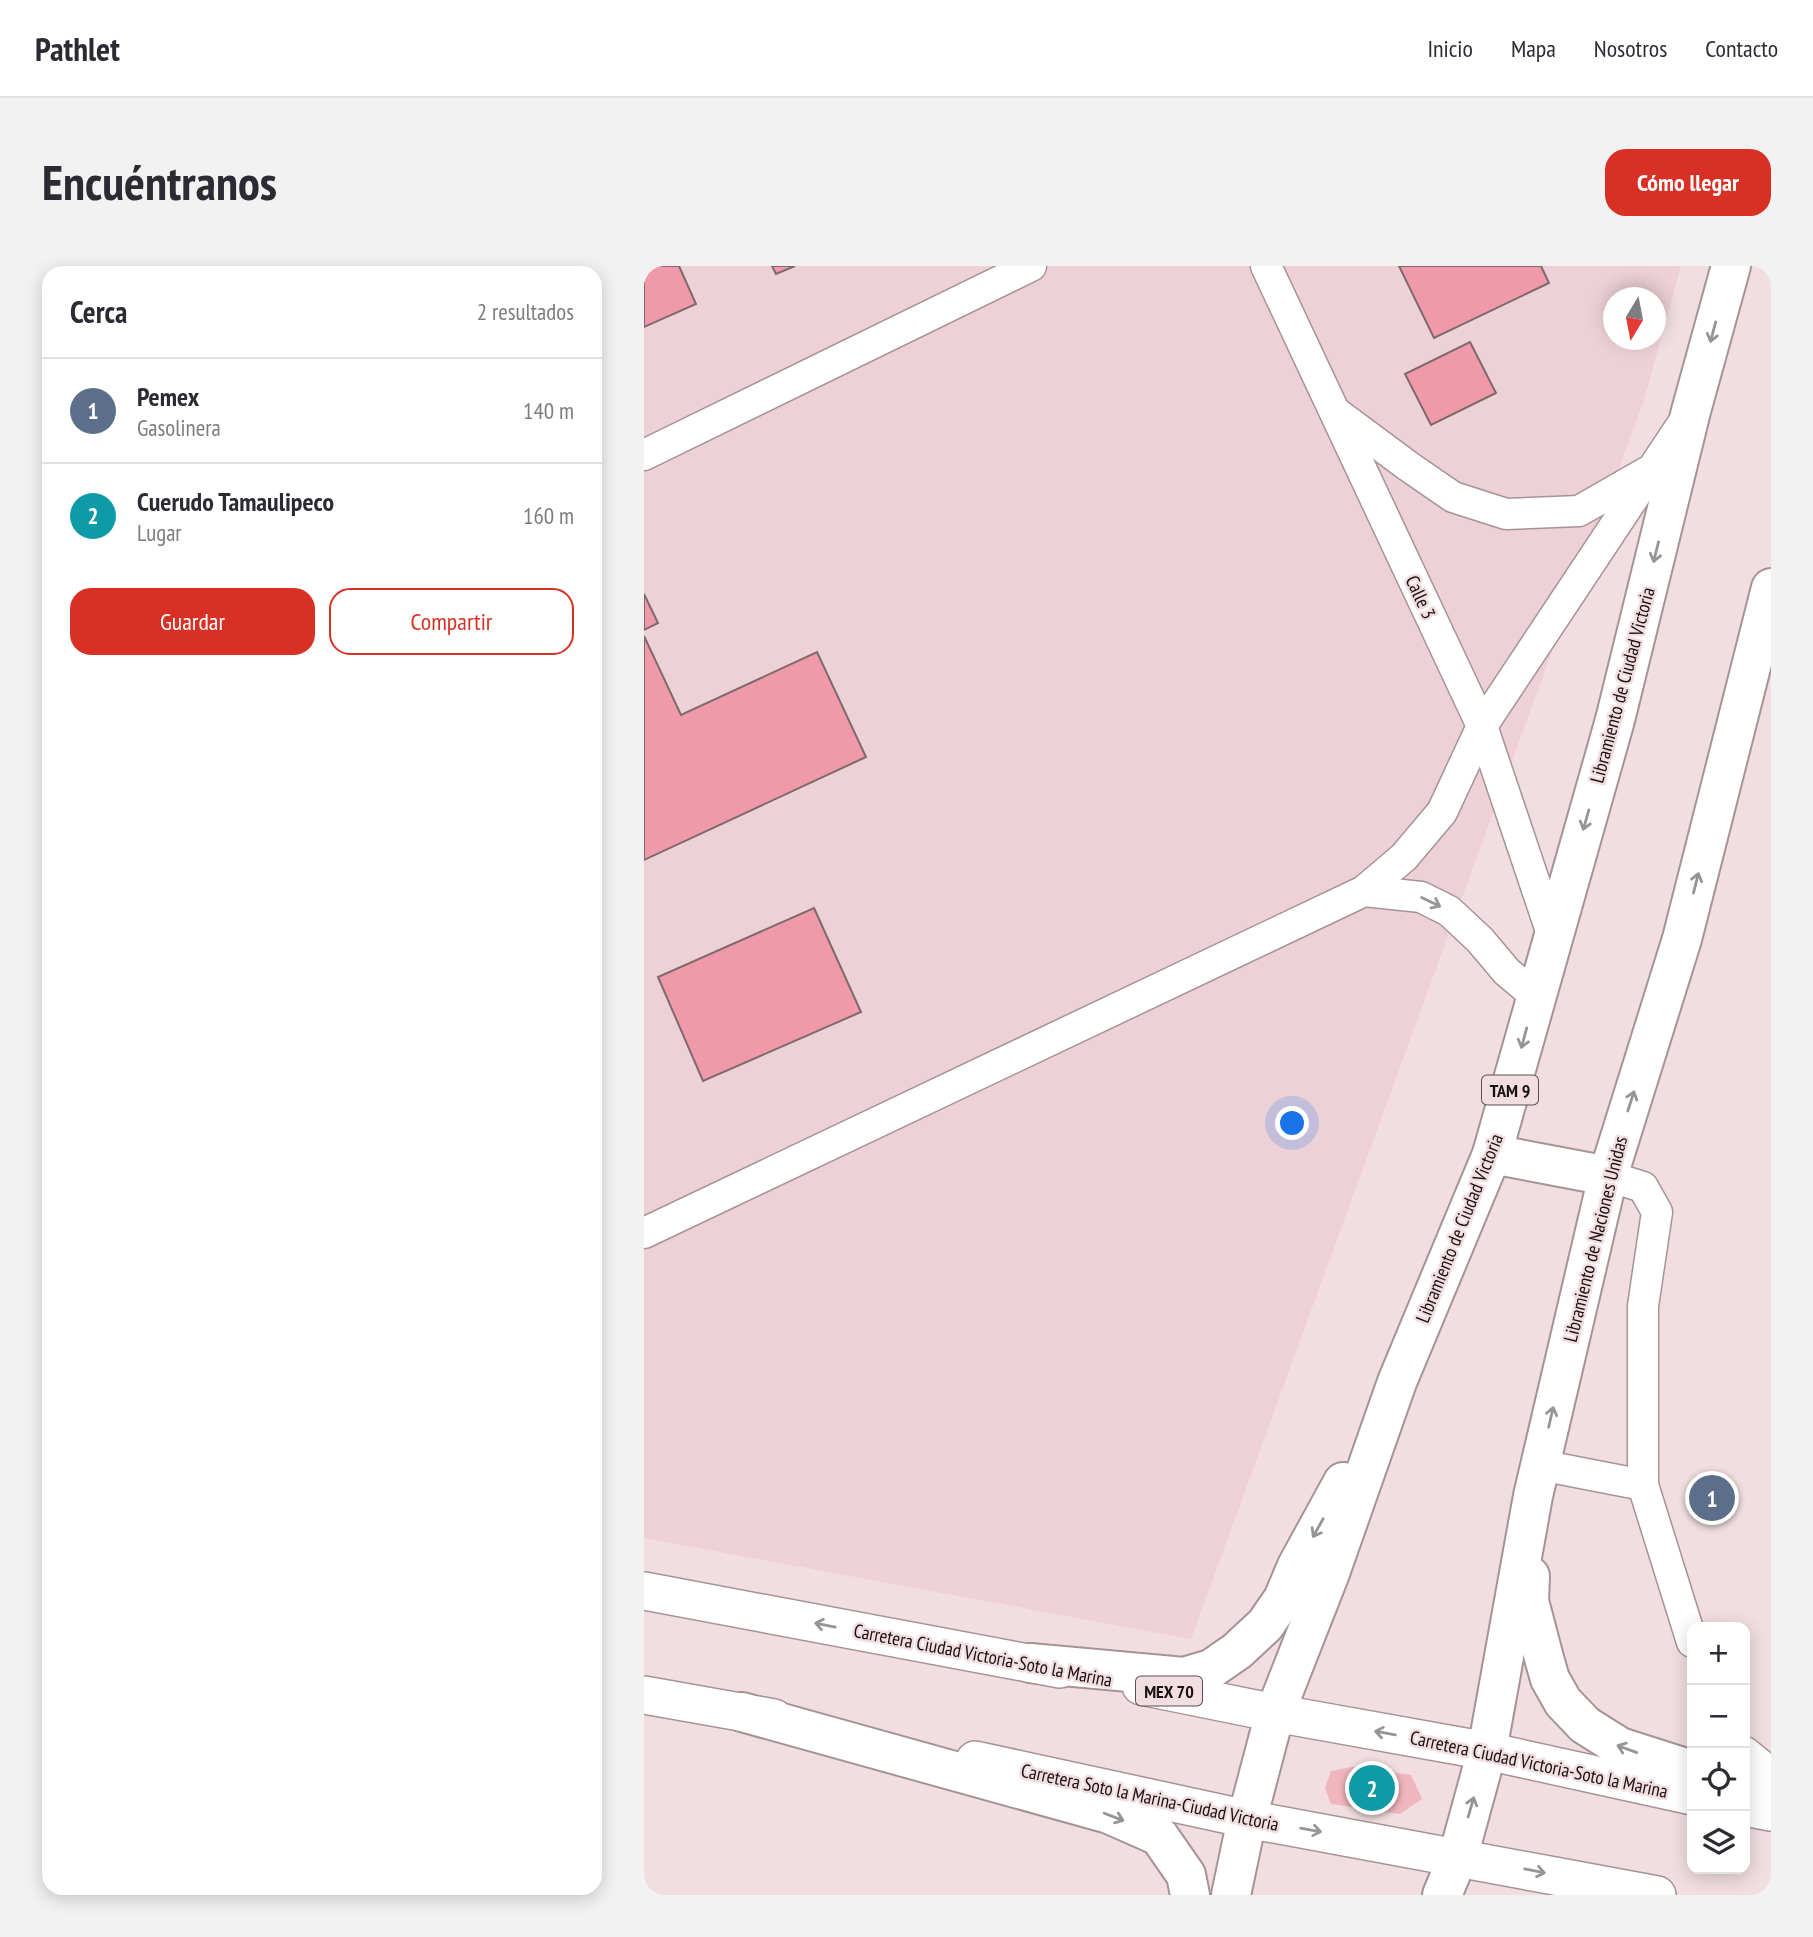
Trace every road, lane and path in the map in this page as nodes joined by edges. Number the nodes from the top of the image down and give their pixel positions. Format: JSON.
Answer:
{"nodes":[{"id":1,"x":1031,"y":266,"type":"edge"},
{"id":2,"x":1266,"y":266,"type":"edge"},
{"id":3,"x":1731,"y":266,"type":"edge"},
{"id":4,"x":1691,"y":411,"type":"junction"},
{"id":5,"x":1334,"y":412,"type":"junction"},
{"id":6,"x":644,"y":455,"type":"edge"},
{"id":7,"x":1653,"y":469,"type":"junction"},
{"id":8,"x":1771,"y":588,"type":"edge"},
{"id":9,"x":1482,"y":726,"type":"junction"},
{"id":10,"x":1364,"y":891,"type":"junction"},
{"id":11,"x":1553,"y":937,"type":"junction"},
{"id":12,"x":1536,"y":996,"type":"junction"},
{"id":13,"x":1492,"y":1154,"type":"junction"},
{"id":14,"x":1608,"y":1176,"type":"junction"},
{"id":15,"x":644,"y":1233,"type":"edge"},
{"id":16,"x":1397,"y":1382,"type":"junction"},
{"id":17,"x":1536,"y":1480,"type":"junction"},
{"id":18,"x":1643,"y":1485,"type":"junction"},
{"id":19,"x":644,"y":1591,"type":"edge"},
{"id":20,"x":1687,"y":1626,"type":"edge"},
{"id":21,"x":1030,"y":1663,"type":"junction"},
{"id":22,"x":644,"y":1695,"type":"edge"},
{"id":23,"x":742,"y":1712,"type":"junction"},
{"id":24,"x":1275,"y":1713,"type":"junction"},
{"id":25,"x":1487,"y":1751,"type":"junction"},
{"id":26,"x":1750,"y":1756,"type":"edge"},
{"id":27,"x":1687,"y":1768,"type":"edge"},
{"id":28,"x":1771,"y":1773,"type":"edge"},
{"id":29,"x":1750,"y":1788,"type":"edge"},
{"id":30,"x":1771,"y":1794,"type":"edge"},
{"id":31,"x":1687,"y":1795,"type":"edge"},
{"id":32,"x":1750,"y":1808,"type":"edge"},
{"id":33,"x":1771,"y":1812,"type":"edge"},
{"id":34,"x":1247,"y":1819,"type":"junction"},
{"id":35,"x":1458,"y":1857,"type":"junction"},
{"id":36,"x":1190,"y":1895,"type":"edge"},
{"id":37,"x":1231,"y":1895,"type":"edge"},
{"id":38,"x":1442,"y":1895,"type":"edge"},
{"id":39,"x":1657,"y":1895,"type":"edge"}],
"edges":[{"from":1,"to":6,"type":"street"},
{"from":2,"to":5,"type":"street","name":"Calle 3"},
{"from":3,"to":4,"type":"highway","name":"Libramiento de Ciudad Victoria","number":"TAM 9","one_way":true},
{"from":4,"to":7,"type":"street"},
{"from":4,"to":11,"type":"highway","name":"Libramiento de Ciudad Victoria","number":"TAM 9","one_way":true},
{"from":5,"to":7,"type":"street"},
{"from":5,"to":9,"type":"street","name":"Calle 3"},
{"from":7,"to":9,"type":"street"},
{"from":14,"to":8,"type":"highway","name":"Libramiento de Naciones Unidas","one_way":true},
{"from":9,"to":10,"type":"street"},
{"from":9,"to":11,"type":"street","name":"Calle 3"},
{"from":10,"to":12,"type":"street","one_way":true},
{"from":10,"to":15,"type":"street"},
{"from":11,"to":12,"type":"highway","name":"Libramiento de Ciudad Victoria","number":"TAM 9"},
{"from":12,"to":13,"type":"highway","name":"Libramiento de Ciudad Victoria","number":"TAM 9","one_way":true},
{"from":13,"to":14,"type":"highway"},
{"from":13,"to":16,"type":"highway","name":"Libramiento de Ciudad Victoria","number":"TAM 9"},
{"from":17,"to":14,"type":"highway","name":"Libramiento de Naciones Unidas","one_way":true},
{"from":14,"to":18,"type":"street"},
{"from":16,"to":21,"type":"highway","one_way":true},
{"from":16,"to":24,"type":"highway","name":"Libramiento de Ciudad Victoria","number":"TAM 9"},
{"from":17,"to":18,"type":"street"},
{"from":17,"to":25,"type":"highway","name":"Libramiento de Naciones Unidas"},
{"from":27,"to":17,"type":"highway","one_way":true},
{"from":18,"to":20,"type":"street"},
{"from":21,"to":19,"type":"main road","name":"Carretera Ciudad Victoria-Soto la Marina","number":"MEX 70","one_way":true},
{"from":21,"to":24,"type":"main road","name":"Carretera Ciudad Victoria-Soto la Marina","number":"MEX 70"},
{"from":22,"to":23,"type":"main road","name":"Carretera Soto la Marina-Ciudad Victoria"},
{"from":23,"to":34,"type":"main road","name":"Carretera Soto la Marina-Ciudad Victoria"},
{"from":23,"to":36,"type":"highway","one_way":true},
{"from":25,"to":24,"type":"main road","name":"Carretera Ciudad Victoria-Soto la Marina","number":"MEX 70","one_way":true},
{"from":24,"to":34,"type":"highway","name":"Libramiento de Ciudad Victoria","number":"TAM 9"},
{"from":25,"to":31,"type":"main road","name":"Carretera Ciudad Victoria-Soto la Marina","number":"MEX 70"},
{"from":35,"to":25,"type":"highway","name":"Libramiento de Naciones Unidas","one_way":true},
{"from":26,"to":28,"type":"street"},
{"from":29,"to":30,"type":"highway"},
{"from":32,"to":33,"type":"main road"},
{"from":34,"to":35,"type":"main road","name":"Carretera Soto la Marina-Ciudad Victoria","one_way":true},
{"from":34,"to":37,"type":"highway","name":"Libramiento de Ciudad Victoria","number":"TAM 9"},
{"from":35,"to":38,"type":"highway","name":"Libramiento de Naciones Unidas"},
{"from":35,"to":39,"type":"main road","name":"Carretera Soto la Marina-Ciudad Victoria","one_way":true}]}
